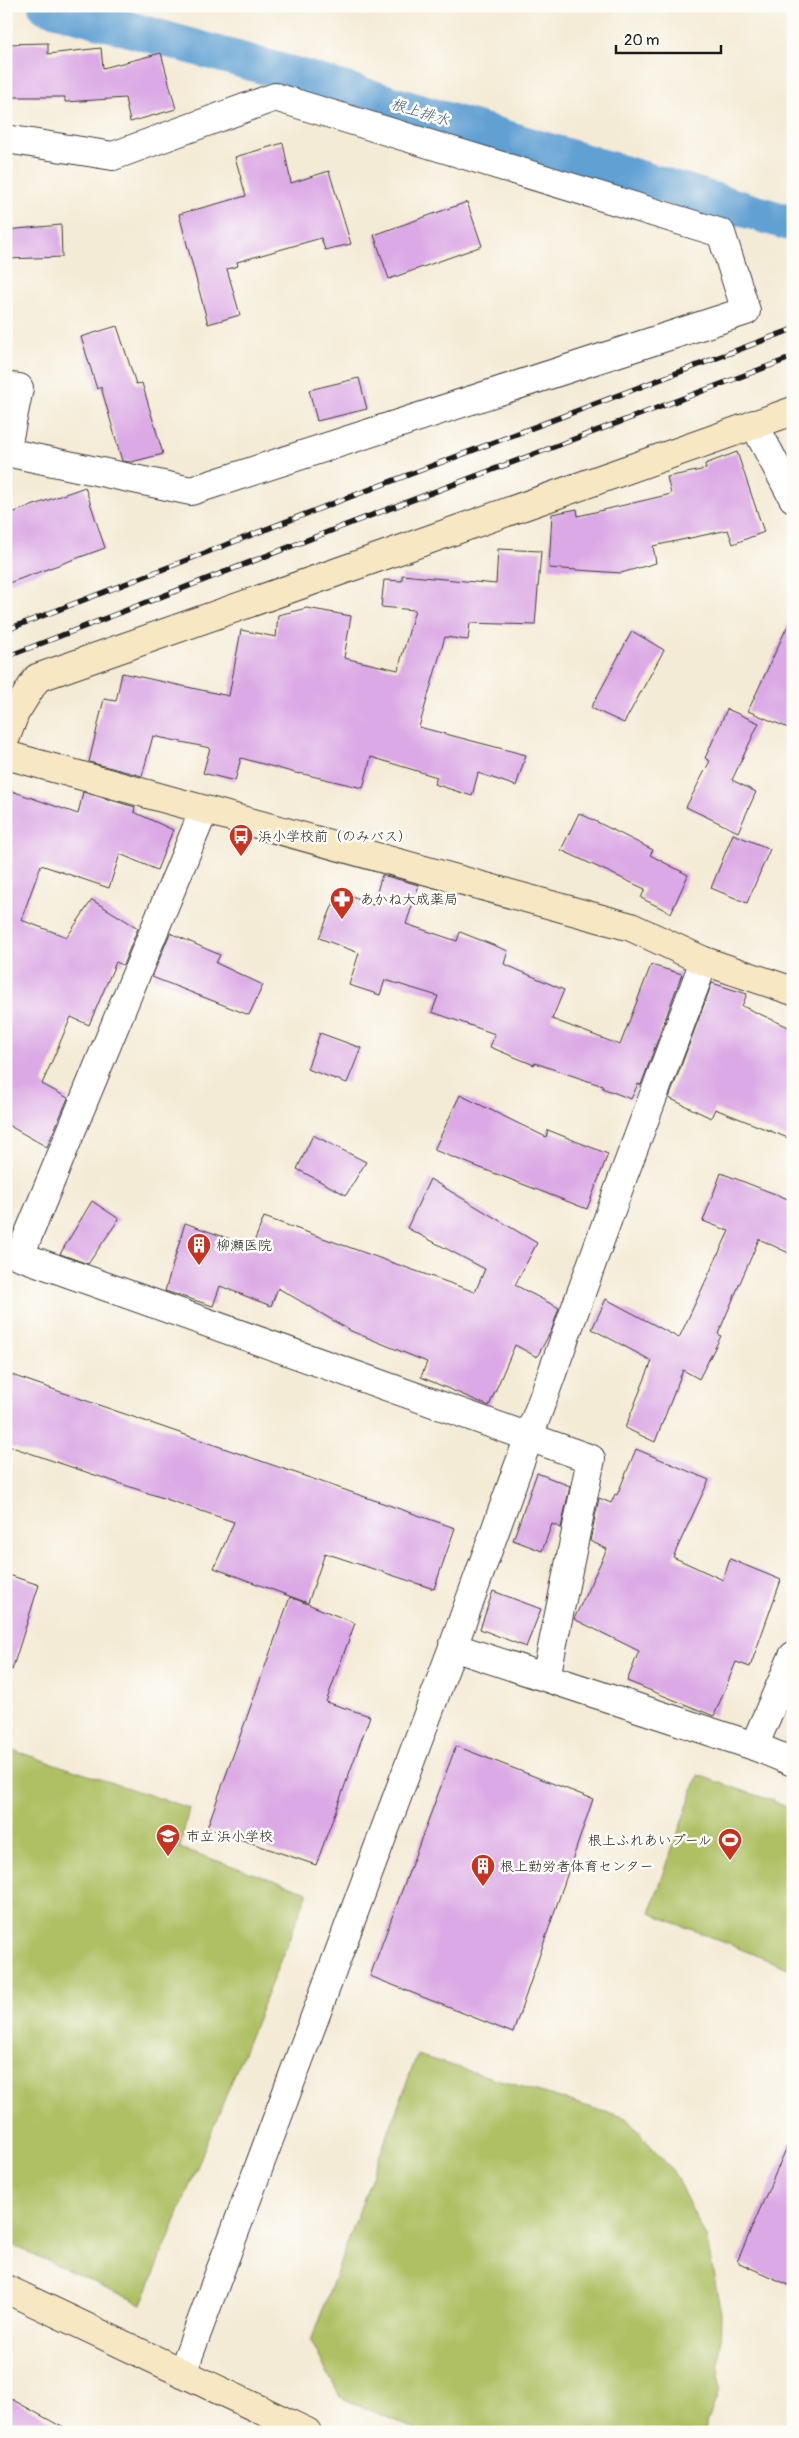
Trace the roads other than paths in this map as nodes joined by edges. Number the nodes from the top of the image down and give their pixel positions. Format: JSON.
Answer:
{"nodes":[{"id":1,"x":6,"y":140,"type":"edge"},
{"id":2,"x":6,"y":386,"type":"edge"},
{"id":3,"x":793,"y":411,"type":"edge"},
{"id":4,"x":754,"y":424,"type":"junction"},
{"id":5,"x":793,"y":498,"type":"edge"},
{"id":6,"x":6,"y":737,"type":"edge"},
{"id":7,"x":6,"y":754,"type":"edge"},
{"id":8,"x":204,"y":810,"type":"junction"},
{"id":9,"x":704,"y":961,"type":"junction"},
{"id":10,"x":793,"y":991,"type":"edge"},
{"id":11,"x":13,"y":1253,"type":"edge"},
{"id":12,"x":529,"y":1438,"type":"junction"},
{"id":13,"x":453,"y":1647,"type":"junction"},
{"id":14,"x":793,"y":1656,"type":"edge"},
{"id":15,"x":546,"y":1677,"type":"junction"},
{"id":16,"x":754,"y":1746,"type":"junction"},
{"id":17,"x":793,"y":1762,"type":"edge"},
{"id":18,"x":6,"y":2289,"type":"edge"},
{"id":19,"x":182,"y":2372,"type":"junction"},
{"id":20,"x":298,"y":2430,"type":"edge"}],
"edges":[{"from":1,"to":2,"type":"street"},
{"from":3,"to":4,"type":"street"},
{"from":4,"to":5,"type":"street"},
{"from":4,"to":6,"type":"street"},
{"from":7,"to":8,"type":"street"},
{"from":8,"to":9,"type":"street"},
{"from":8,"to":11,"type":"street"},
{"from":9,"to":10,"type":"street"},
{"from":9,"to":12,"type":"street"},
{"from":11,"to":12,"type":"street"},
{"from":12,"to":13,"type":"street"},
{"from":12,"to":15,"type":"street"},
{"from":13,"to":15,"type":"street"},
{"from":13,"to":19,"type":"street"},
{"from":14,"to":16,"type":"street"},
{"from":15,"to":16,"type":"street"},
{"from":16,"to":17,"type":"street"},
{"from":18,"to":19,"type":"street"},
{"from":19,"to":20,"type":"street"}]}
